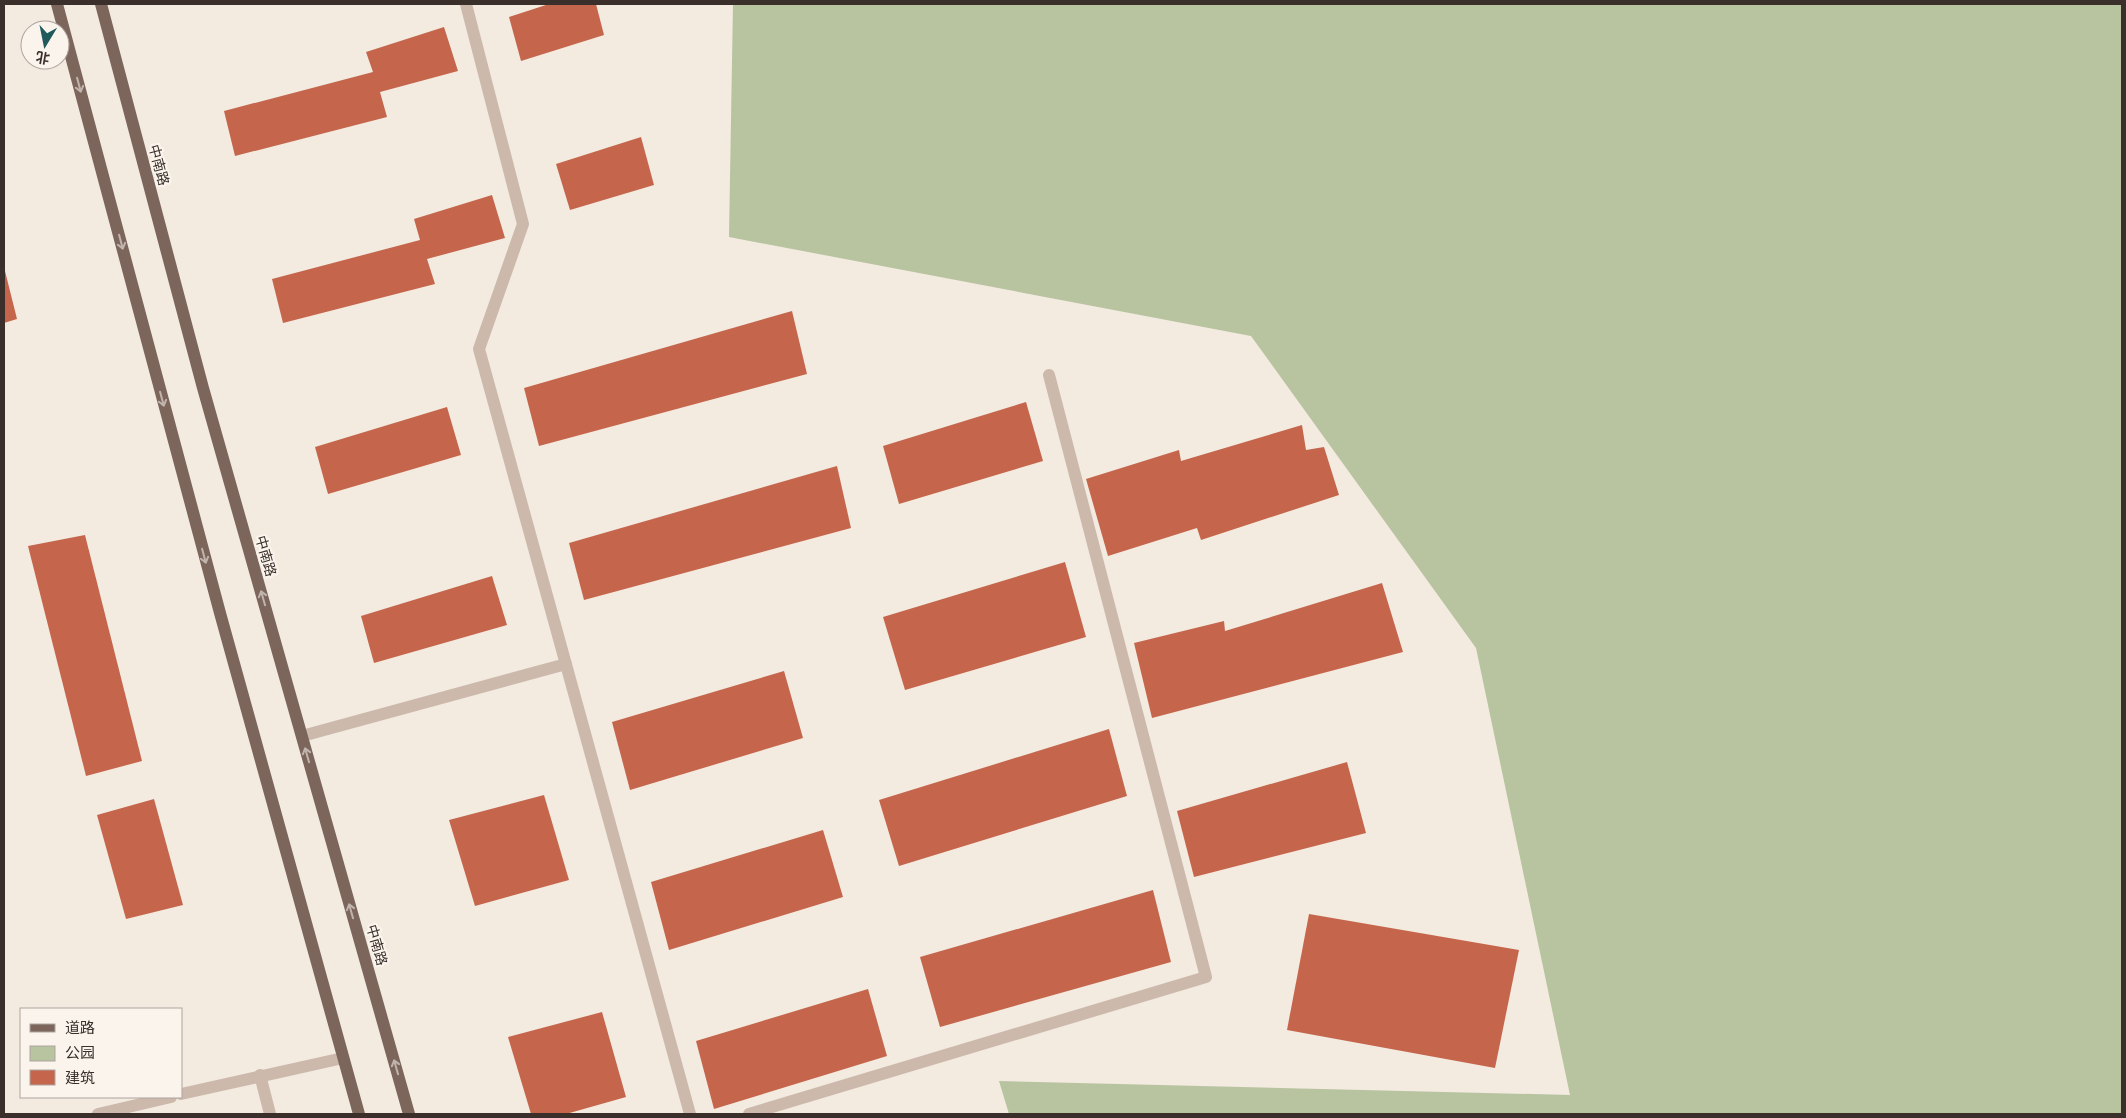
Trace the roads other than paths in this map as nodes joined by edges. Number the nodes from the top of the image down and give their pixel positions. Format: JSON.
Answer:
{"nodes":[{"id":1,"x":57,"y":4,"type":"edge"},
{"id":2,"x":101,"y":4,"type":"edge"},
{"id":3,"x":466,"y":4,"type":"edge"},
{"id":4,"x":1049,"y":376,"type":"dead end"},
{"id":5,"x":566,"y":664,"type":"junction"},
{"id":6,"x":302,"y":736,"type":"junction"},
{"id":7,"x":343,"y":1058,"type":"junction"},
{"id":8,"x":260,"y":1075,"type":"junction"},
{"id":9,"x":182,"y":1094,"type":"edge"},
{"id":10,"x":167,"y":1098,"type":"edge"},
{"id":11,"x":98,"y":1114,"type":"edge"},
{"id":12,"x":270,"y":1114,"type":"edge"},
{"id":13,"x":359,"y":1114,"type":"edge"},
{"id":14,"x":409,"y":1114,"type":"edge"},
{"id":15,"x":690,"y":1114,"type":"edge"},
{"id":16,"x":749,"y":1114,"type":"edge"}],
"edges":[{"from":1,"to":7,"type":"main road","one_way":true},
{"from":6,"to":2,"type":"main road","name":"中南路","one_way":true},
{"from":3,"to":5,"type":"street"},
{"from":4,"to":16,"type":"street"},
{"from":5,"to":6,"type":"street"},
{"from":5,"to":15,"type":"street"},
{"from":14,"to":6,"type":"main road","name":"中南路","one_way":true},
{"from":7,"to":8,"type":"street"},
{"from":7,"to":13,"type":"main road"},
{"from":8,"to":9,"type":"street"},
{"from":8,"to":12,"type":"street"},
{"from":10,"to":11,"type":"street"}]}
